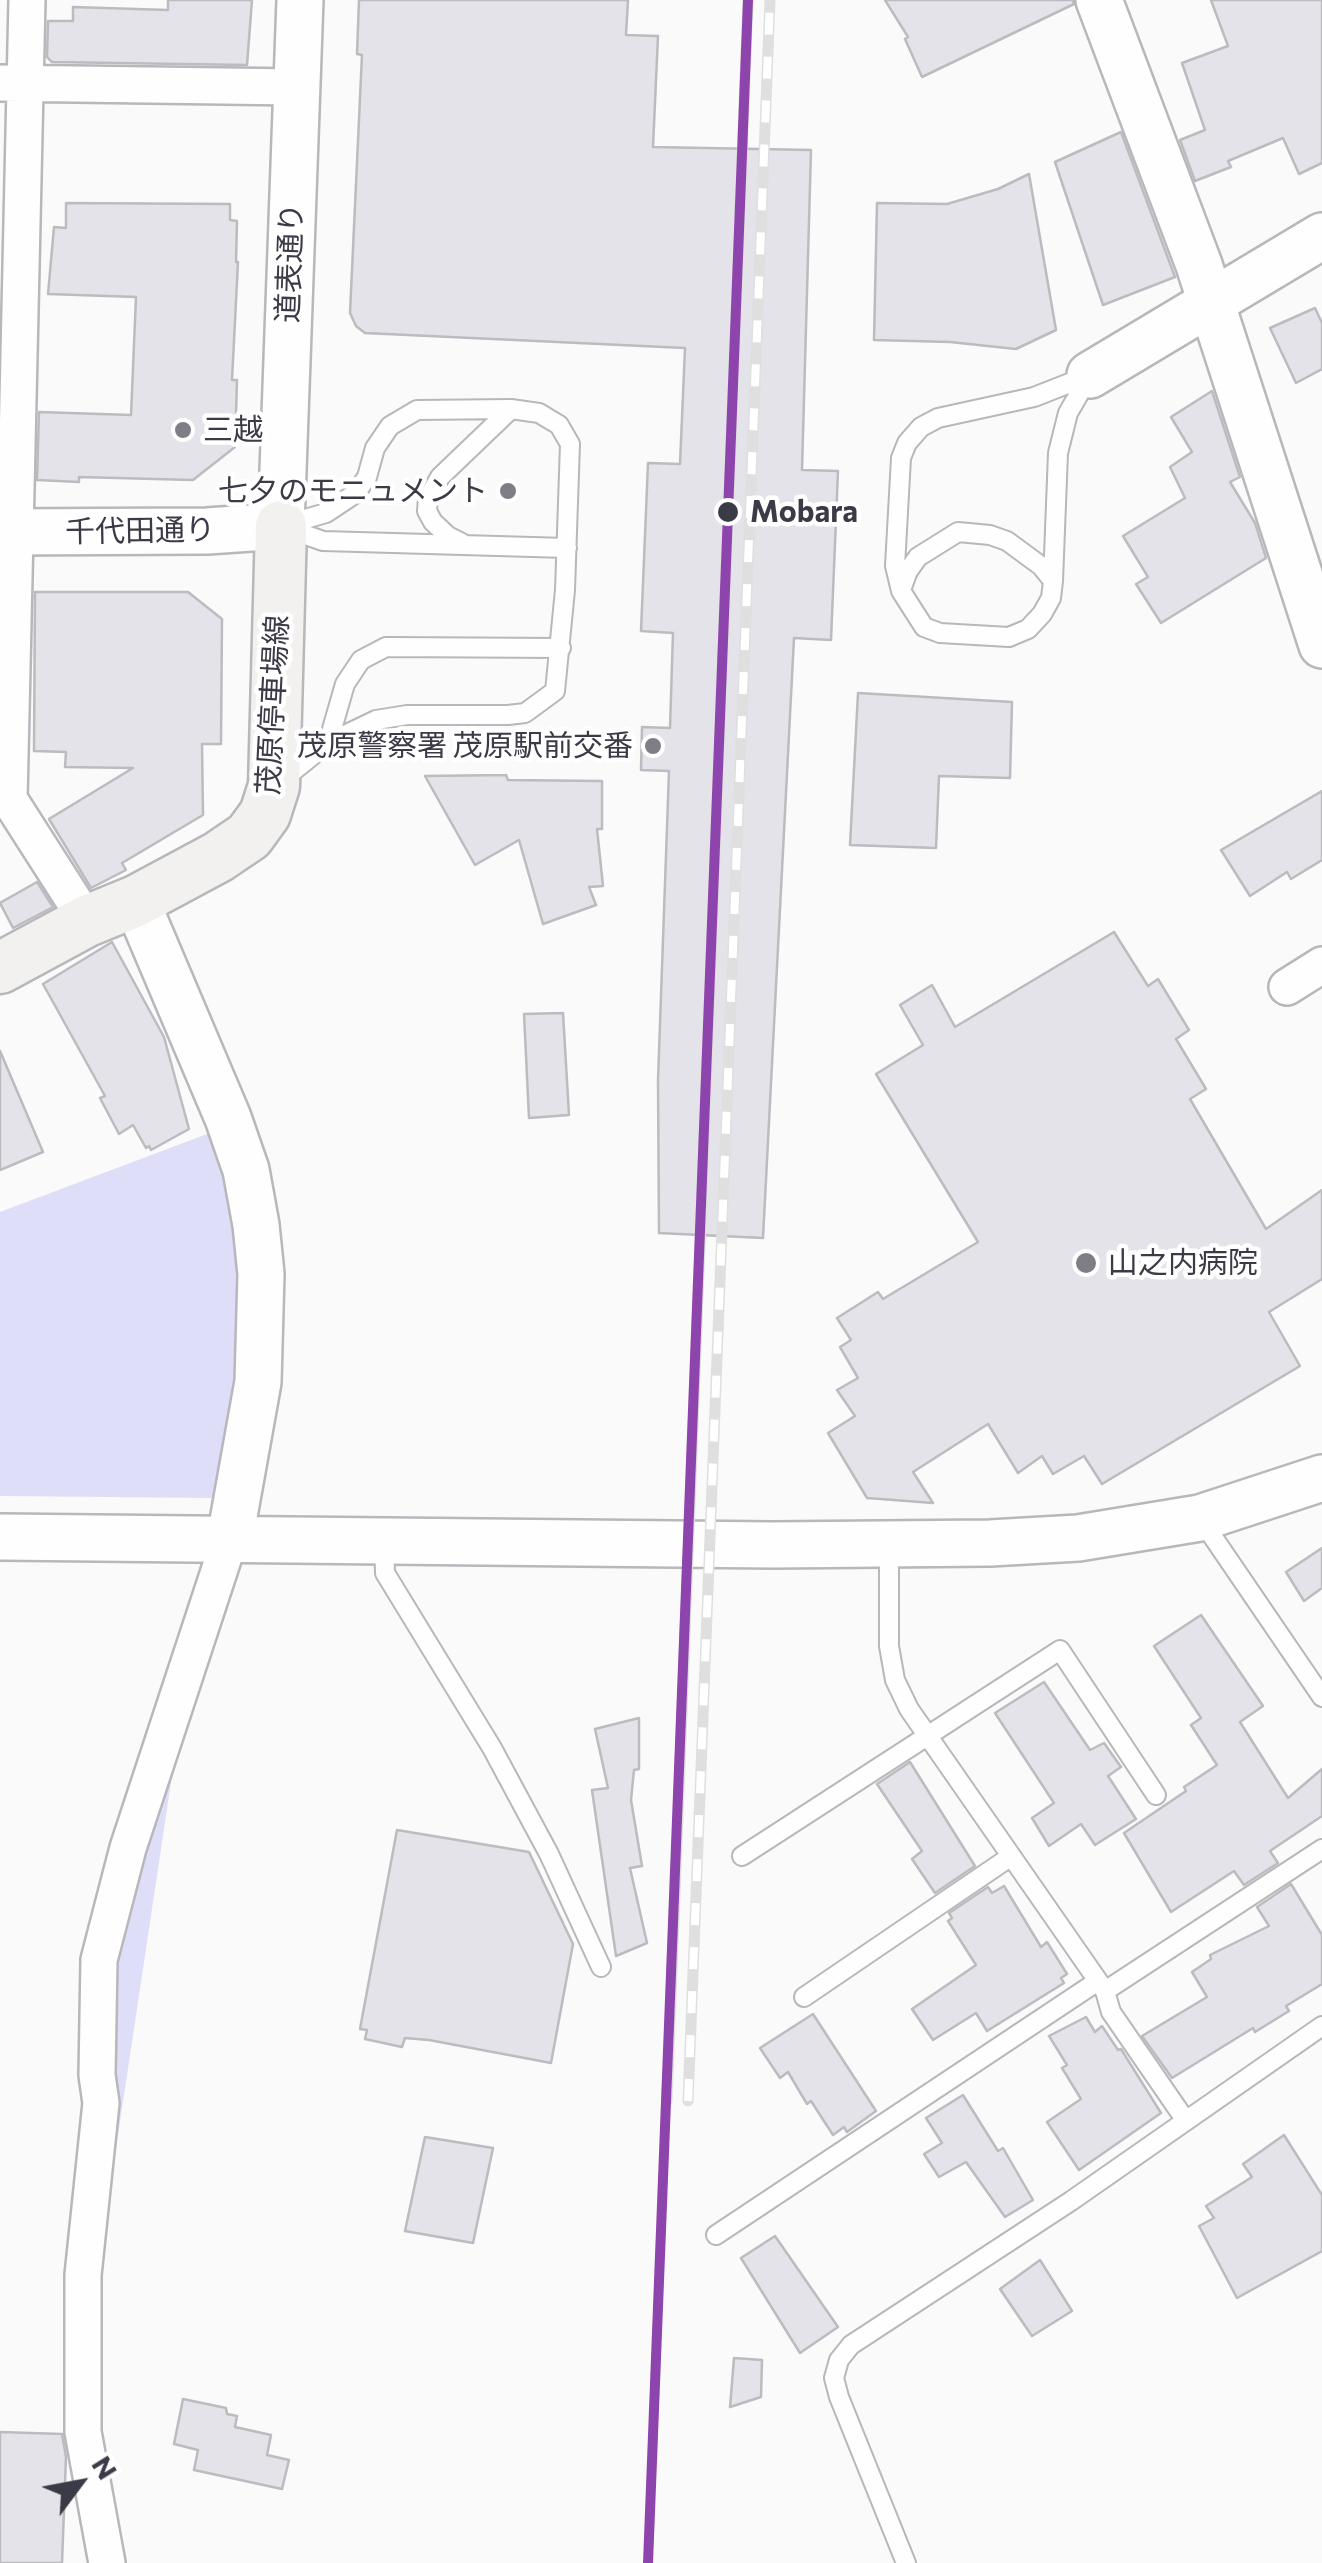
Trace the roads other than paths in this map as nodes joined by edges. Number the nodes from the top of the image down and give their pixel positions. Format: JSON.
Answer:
{"nodes":[{"id":1,"x":27,"y":0,"type":"edge"},
{"id":2,"x":300,"y":0,"type":"edge"},
{"id":3,"x":1099,"y":0,"type":"edge"},
{"id":4,"x":13,"y":83,"type":"edge"},
{"id":5,"x":297,"y":87,"type":"junction"},
{"id":6,"x":1322,"y":236,"type":"edge"},
{"id":7,"x":1211,"y":302,"type":"junction"},
{"id":8,"x":1090,"y":376,"type":"junction"},
{"id":9,"x":511,"y":409,"type":"junction"},
{"id":10,"x":281,"y":526,"type":"junction"},
{"id":11,"x":9,"y":532,"type":"edge"},
{"id":12,"x":467,"y":545,"type":"junction"},
{"id":13,"x":567,"y":548,"type":"junction"},
{"id":14,"x":1053,"y":581,"type":"junction"},
{"id":15,"x":900,"y":591,"type":"junction"},
{"id":16,"x":1322,"y":645,"type":"edge"},
{"id":17,"x":561,"y":648,"type":"junction"},
{"id":18,"x":328,"y":743,"type":"junction"},
{"id":19,"x":274,"y":786,"type":"junction"},
{"id":20,"x":5,"y":801,"type":"edge"},
{"id":21,"x":136,"y":901,"type":"junction"},
{"id":22,"x":86,"y":921,"type":"junction"},
{"id":23,"x":1322,"y":965,"type":"edge"},
{"id":24,"x":0,"y":968,"type":"edge"},
{"id":25,"x":1287,"y":987,"type":"dead end"},
{"id":26,"x":1322,"y":1478,"type":"edge"},
{"id":27,"x":1200,"y":1518,"type":"junction"},
{"id":28,"x":0,"y":1536,"type":"edge"},
{"id":29,"x":230,"y":1538,"type":"junction"},
{"id":30,"x":384,"y":1540,"type":"junction"},
{"id":31,"x":889,"y":1544,"type":"junction"},
{"id":32,"x":1322,"y":1697,"type":"edge"},
{"id":33,"x":926,"y":1735,"type":"junction"},
{"id":34,"x":1156,"y":1796,"type":"dead end"},
{"id":35,"x":1322,"y":1849,"type":"edge"},
{"id":36,"x":742,"y":1856,"type":"dead end"},
{"id":37,"x":1010,"y":1857,"type":"junction"},
{"id":38,"x":601,"y":1968,"type":"dead end"},
{"id":39,"x":1102,"y":1986,"type":"junction"},
{"id":40,"x":804,"y":1997,"type":"dead end"},
{"id":41,"x":1322,"y":2026,"type":"edge"},
{"id":42,"x":1186,"y":2121,"type":"junction"},
{"id":43,"x":716,"y":2235,"type":"dead end"},
{"id":44,"x":107,"y":2563,"type":"edge"},
{"id":45,"x":906,"y":2563,"type":"edge"}],
"edges":[{"from":1,"to":4,"type":"street"},
{"from":2,"to":5,"type":"street","name":"道表通り"},
{"from":3,"to":7,"type":"street"},
{"from":4,"to":5,"type":"street"},
{"from":4,"to":11,"type":"street"},
{"from":5,"to":10,"type":"street","name":"道表通り"},
{"from":6,"to":7,"type":"street"},
{"from":7,"to":8,"type":"street"},
{"from":7,"to":16,"type":"street"},
{"from":8,"to":14,"type":"lane"},
{"from":8,"to":15,"type":"lane"},
{"from":9,"to":10,"type":"lane"},
{"from":9,"to":12,"type":"lane"},
{"from":9,"to":13,"type":"lane"},
{"from":10,"to":11,"type":"street","name":"千代田通り"},
{"from":10,"to":12,"type":"lane"},
{"from":10,"to":19,"type":"main road","name":"茂原停車場線"},
{"from":11,"to":20,"type":"street"},
{"from":12,"to":13,"type":"lane"},
{"from":13,"to":17,"type":"lane"},
{"from":14,"to":15,"type":"lane"},
{"from":14,"to":15,"type":"lane"},
{"from":17,"to":18,"type":"lane"},
{"from":17,"to":18,"type":"lane"},
{"from":18,"to":19,"type":"lane"},
{"from":19,"to":21,"type":"main road","name":"茂原停車場線"},
{"from":20,"to":22,"type":"street"},
{"from":21,"to":22,"type":"main road","name":"茂原停車場線"},
{"from":21,"to":29,"type":"street"},
{"from":22,"to":24,"type":"main road","name":"茂原停車場線"},
{"from":23,"to":25,"type":"street"},
{"from":26,"to":27,"type":"street"},
{"from":27,"to":31,"type":"street"},
{"from":27,"to":32,"type":"lane"},
{"from":28,"to":29,"type":"street"},
{"from":29,"to":30,"type":"street"},
{"from":29,"to":44,"type":"street"},
{"from":30,"to":31,"type":"street"},
{"from":30,"to":38,"type":"lane"},
{"from":31,"to":33,"type":"lane"},
{"from":33,"to":34,"type":"lane"},
{"from":33,"to":36,"type":"lane"},
{"from":33,"to":37,"type":"lane"},
{"from":35,"to":39,"type":"lane"},
{"from":37,"to":39,"type":"lane"},
{"from":37,"to":40,"type":"lane"},
{"from":39,"to":42,"type":"lane"},
{"from":39,"to":43,"type":"lane"},
{"from":41,"to":42,"type":"lane"},
{"from":42,"to":45,"type":"lane"}]}
